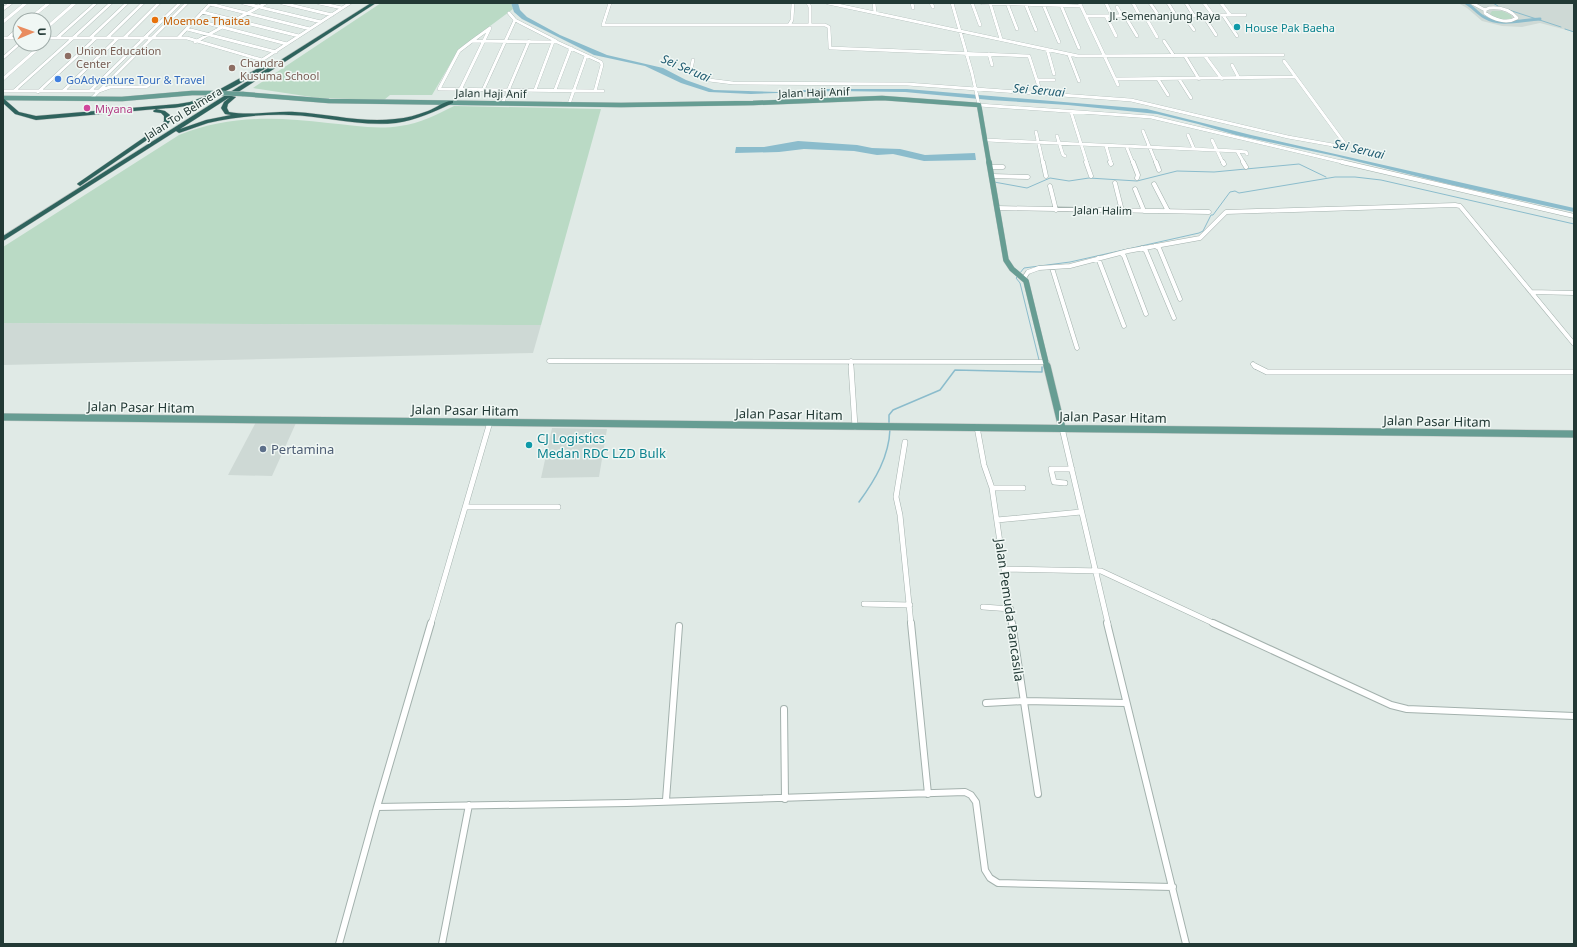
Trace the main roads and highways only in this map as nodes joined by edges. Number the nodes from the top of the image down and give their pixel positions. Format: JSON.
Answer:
{"nodes":[{"id":1,"x":369,"y":3,"type":"edge"},
{"id":2,"x":374,"y":3,"type":"edge"},
{"id":3,"x":324,"y":31,"type":"junction"},
{"id":4,"x":307,"y":46,"type":"junction"},
{"id":5,"x":3,"y":99,"type":"edge"},
{"id":6,"x":438,"y":101,"type":"junction"},
{"id":7,"x":452,"y":102,"type":"junction"},
{"id":8,"x":3,"y":107,"type":"edge"},
{"id":9,"x":69,"y":197,"type":"junction"},
{"id":10,"x":50,"y":205,"type":"junction"},
{"id":11,"x":3,"y":234,"type":"edge"},
{"id":12,"x":3,"y":239,"type":"edge"},
{"id":13,"x":3,"y":417,"type":"edge"},
{"id":14,"x":1062,"y":428,"type":"junction"},
{"id":15,"x":1574,"y":434,"type":"edge"}],
"edges":[{"from":1,"to":3,"type":"highway","name":"Jalan Tol Belmera"},
{"from":2,"to":4,"type":"highway","name":"Jalan Tol Belmera"},
{"from":3,"to":5,"type":"highway"},
{"from":3,"to":10,"type":"highway","name":"Jalan Tol Belmera"},
{"from":4,"to":6,"type":"highway"},
{"from":4,"to":9,"type":"highway","name":"Jalan Tol Belmera"},
{"from":5,"to":6,"type":"main road","name":"Jalan Haji Anif","bridge":true},
{"from":6,"to":7,"type":"main road","name":"Jalan Haji Anif"},
{"from":7,"to":9,"type":"highway"},
{"from":7,"to":14,"type":"main road","name":"Jalan Haji Anif"},
{"from":8,"to":10,"type":"highway"},
{"from":9,"to":12,"type":"highway","name":"Jalan Tol Belmera"},
{"from":10,"to":11,"type":"highway","name":"Jalan Tol Belmera"},
{"from":13,"to":14,"type":"main road","name":"Jalan Pasar Hitam"},
{"from":14,"to":15,"type":"main road","name":"Jalan Pasar Hitam"}]}
